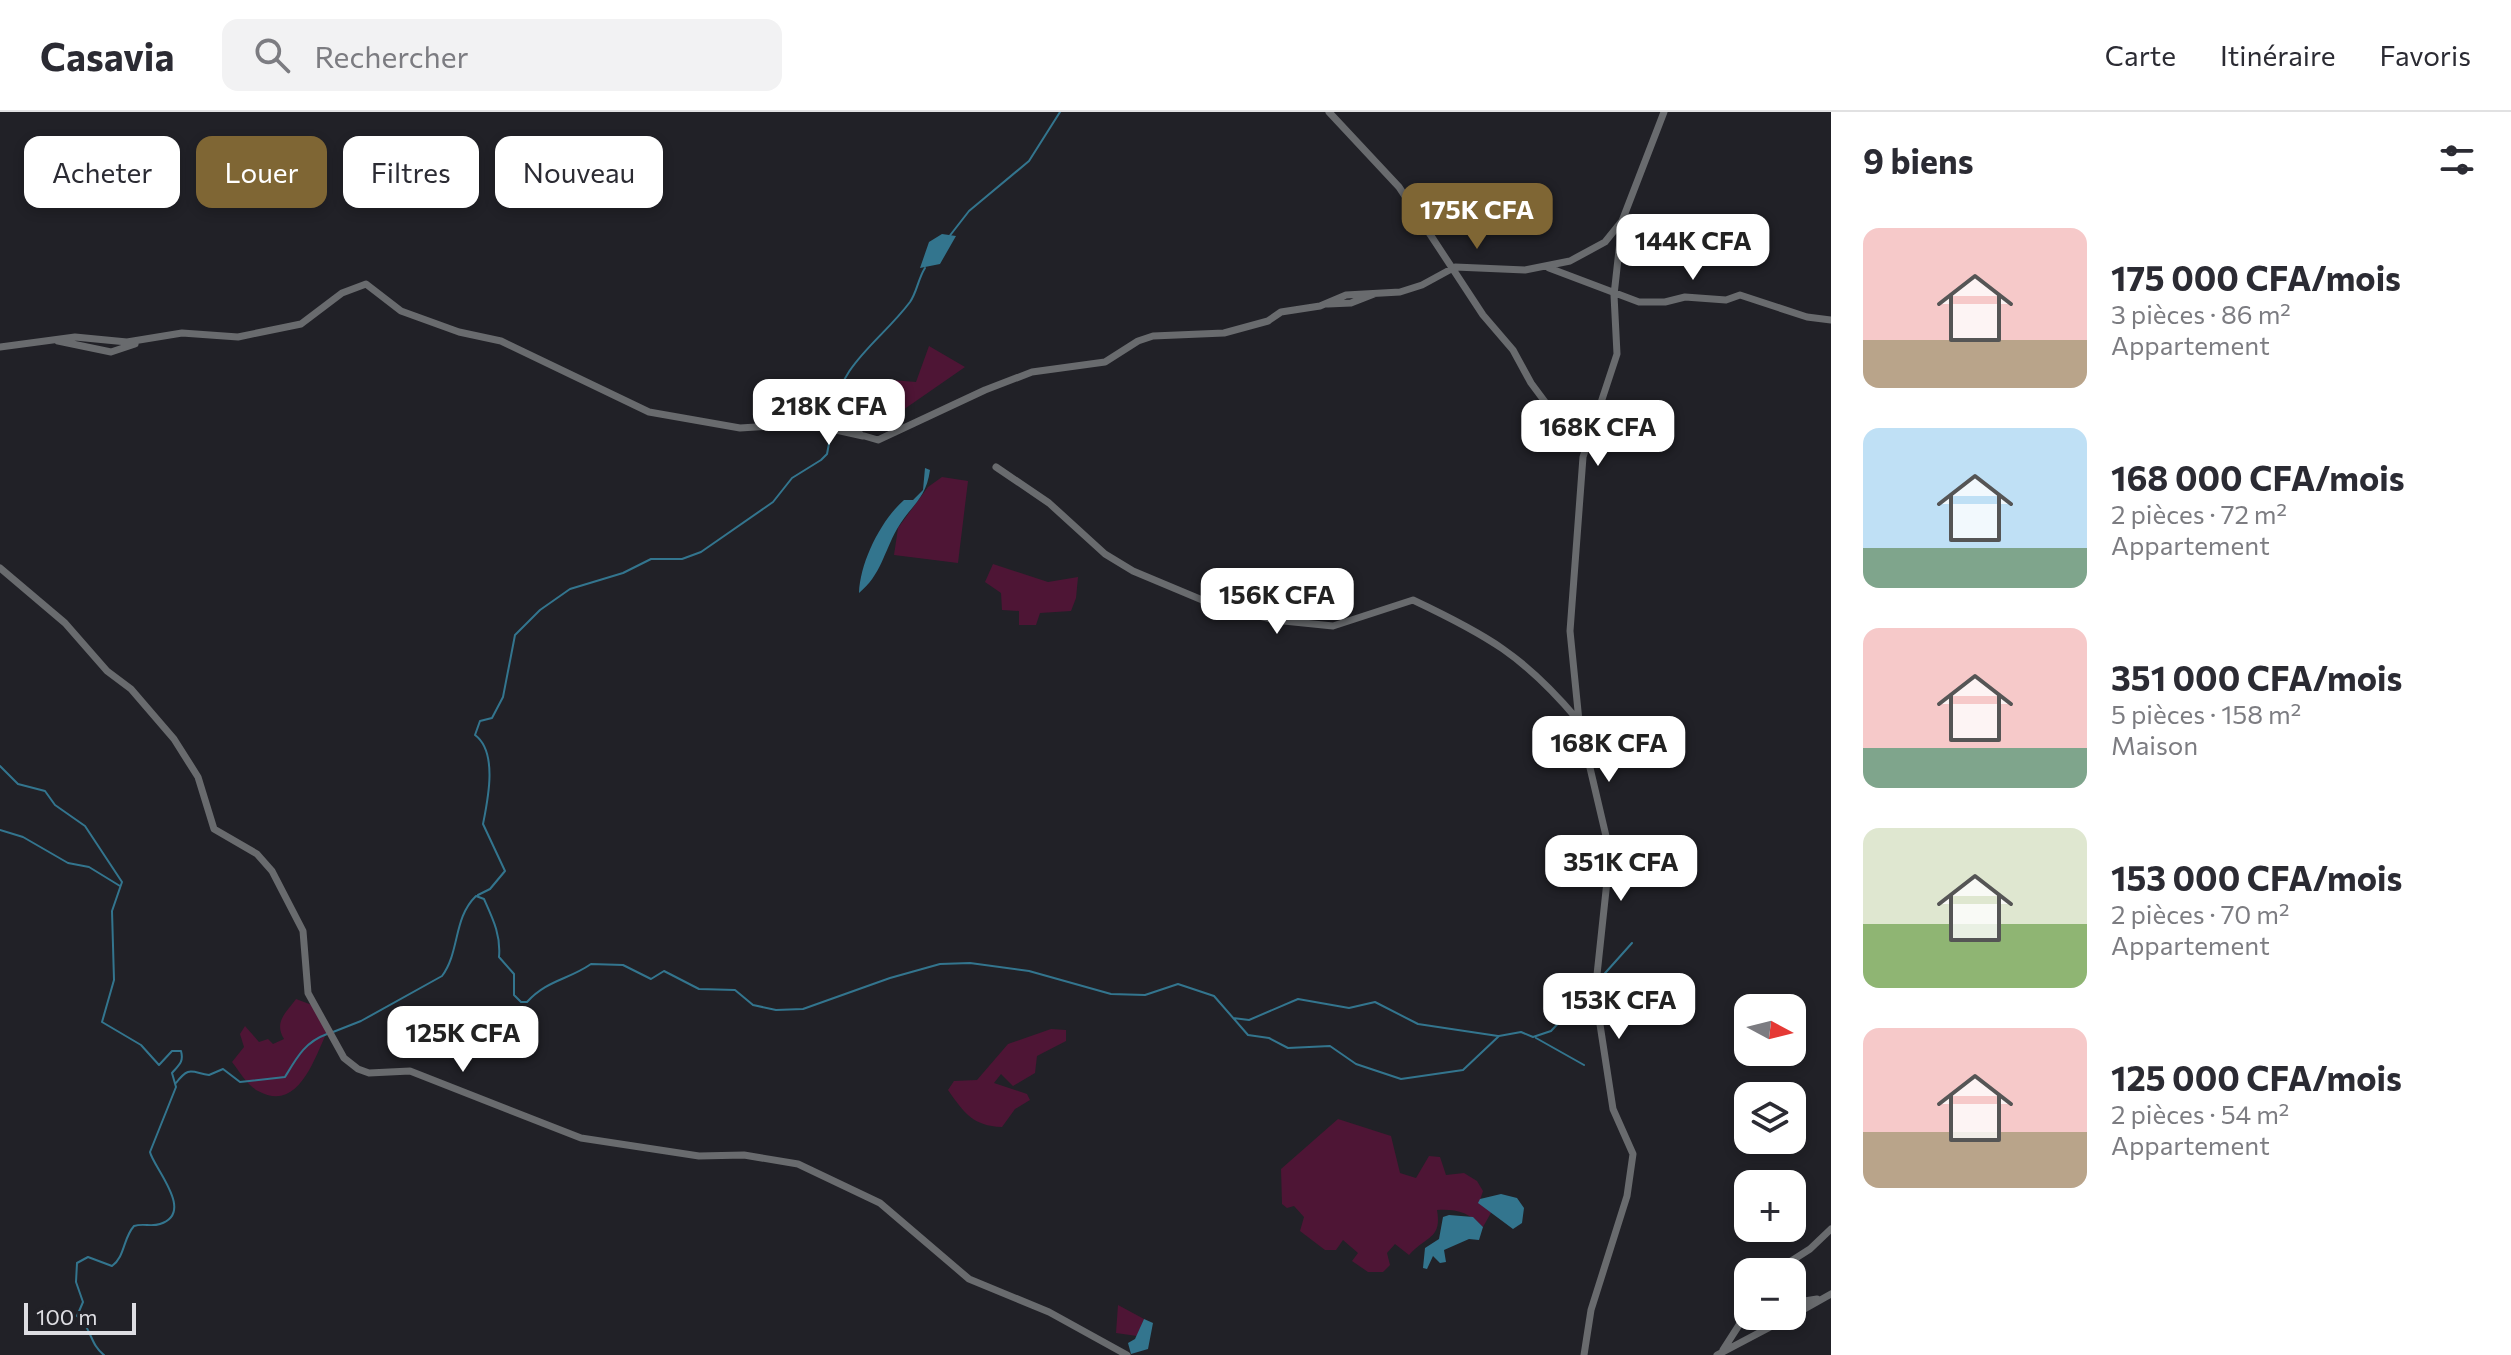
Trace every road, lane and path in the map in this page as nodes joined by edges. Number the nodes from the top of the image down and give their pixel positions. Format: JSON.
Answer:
{"nodes":[{"id":1,"x":1329,"y":112,"type":"edge"},
{"id":2,"x":1664,"y":112,"type":"edge"},
{"id":3,"x":1622,"y":221,"type":"junction"},
{"id":4,"x":1455,"y":267,"type":"junction"},
{"id":5,"x":1548,"y":267,"type":"junction"},
{"id":6,"x":1614,"y":295,"type":"junction"},
{"id":7,"x":1831,"y":320,"type":"edge"},
{"id":8,"x":0,"y":347,"type":"edge"},
{"id":9,"x":804,"y":422,"type":"junction"},
{"id":10,"x":863,"y":436,"type":"junction"},
{"id":11,"x":1586,"y":443,"type":"junction"},
{"id":12,"x":996,"y":467,"type":"dead end"},
{"id":13,"x":0,"y":568,"type":"edge"},
{"id":14,"x":1579,"y":721,"type":"junction"},
{"id":15,"x":1831,"y":1229,"type":"edge"},
{"id":16,"x":1796,"y":1258,"type":"edge"},
{"id":17,"x":1828,"y":1296,"type":"edge"},
{"id":18,"x":1806,"y":1300,"type":"edge"},
{"id":19,"x":1806,"y":1308,"type":"edge"},
{"id":20,"x":1735,"y":1330,"type":"edge"},
{"id":21,"x":1764,"y":1330,"type":"edge"},
{"id":22,"x":1719,"y":1353,"type":"edge"},
{"id":23,"x":1127,"y":1355,"type":"edge"},
{"id":24,"x":1584,"y":1355,"type":"edge"}],
"edges":[{"from":1,"to":4,"type":"street"},
{"from":2,"to":3,"type":"street"},
{"from":3,"to":5,"type":"street"},
{"from":3,"to":6,"type":"street"},
{"from":4,"to":5,"type":"street"},
{"from":4,"to":10,"type":"street"},
{"from":4,"to":11,"type":"street"},
{"from":5,"to":6,"type":"street"},
{"from":6,"to":7,"type":"street"},
{"from":6,"to":11,"type":"street"},
{"from":8,"to":9,"type":"street"},
{"from":9,"to":10,"type":"street"},
{"from":9,"to":10,"type":"street"},
{"from":11,"to":14,"type":"street"},
{"from":12,"to":14,"type":"street"},
{"from":13,"to":23,"type":"street"},
{"from":14,"to":24,"type":"street"},
{"from":15,"to":16,"type":"street"},
{"from":17,"to":18,"type":"street"},
{"from":17,"to":19,"type":"street"},
{"from":20,"to":22,"type":"street"},
{"from":21,"to":22,"type":"street"}]}
